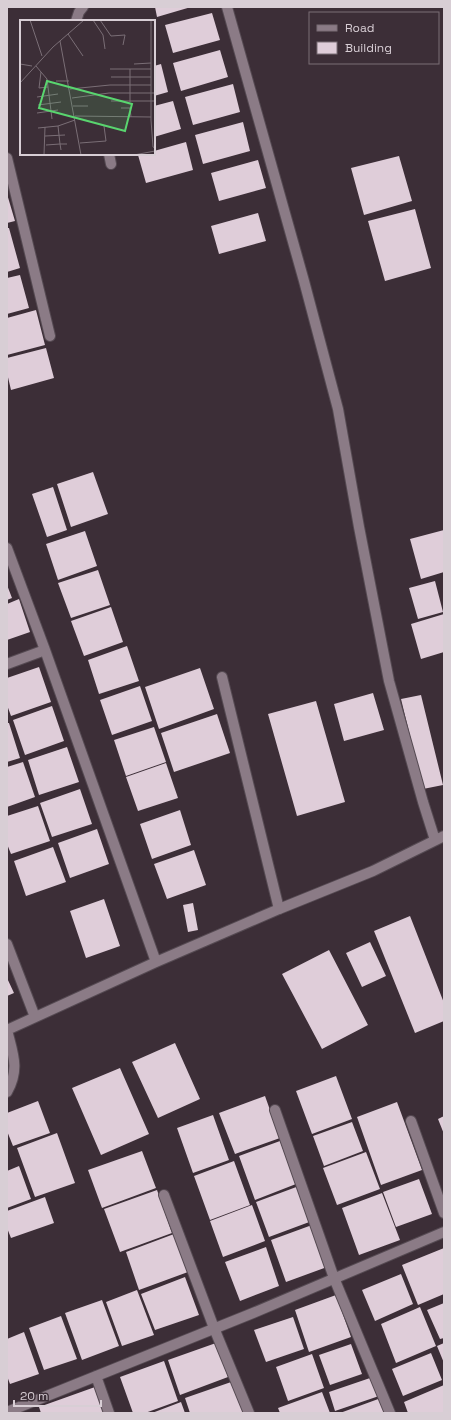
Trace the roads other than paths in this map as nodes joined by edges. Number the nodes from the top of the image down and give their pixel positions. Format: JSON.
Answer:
{"nodes":[{"id":1,"x":83,"y":7,"type":"edge"},
{"id":2,"x":227,"y":7,"type":"edge"},
{"id":3,"x":76,"y":20,"type":"edge"},
{"id":4,"x":7,"y":158,"type":"edge"},
{"id":5,"x":50,"y":336,"type":"dead end"},
{"id":6,"x":7,"y":548,"type":"edge"},
{"id":7,"x":45,"y":650,"type":"junction"},
{"id":8,"x":7,"y":664,"type":"edge"},
{"id":9,"x":222,"y":677,"type":"dead end"},
{"id":10,"x":440,"y":838,"type":"edge"},
{"id":11,"x":279,"y":909,"type":"junction"},
{"id":12,"x":7,"y":944,"type":"edge"},
{"id":13,"x":156,"y":962,"type":"junction"},
{"id":14,"x":35,"y":1017,"type":"junction"},
{"id":15,"x":7,"y":1030,"type":"edge"},
{"id":16,"x":7,"y":1092,"type":"edge"},
{"id":17,"x":275,"y":1110,"type":"dead end"},
{"id":18,"x":411,"y":1121,"type":"dead end"},
{"id":19,"x":164,"y":1195,"type":"dead end"},
{"id":20,"x":444,"y":1213,"type":"edge"},
{"id":21,"x":444,"y":1232,"type":"edge"},
{"id":22,"x":334,"y":1278,"type":"junction"},
{"id":23,"x":214,"y":1328,"type":"junction"},
{"id":24,"x":96,"y":1376,"type":"junction"},
{"id":25,"x":7,"y":1412,"type":"edge"},
{"id":26,"x":109,"y":1413,"type":"edge"},
{"id":27,"x":249,"y":1413,"type":"edge"},
{"id":28,"x":390,"y":1413,"type":"edge"}],
"edges":[{"from":1,"to":3,"type":"street"},
{"from":2,"to":10,"type":"street"},
{"from":4,"to":5,"type":"street"},
{"from":6,"to":7,"type":"street"},
{"from":7,"to":8,"type":"street"},
{"from":7,"to":13,"type":"street"},
{"from":9,"to":11,"type":"street"},
{"from":10,"to":11,"type":"street"},
{"from":11,"to":13,"type":"street"},
{"from":12,"to":14,"type":"street"},
{"from":13,"to":14,"type":"street"},
{"from":14,"to":15,"type":"street"},
{"from":15,"to":16,"type":"street"},
{"from":17,"to":22,"type":"street"},
{"from":18,"to":20,"type":"street"},
{"from":19,"to":23,"type":"street"},
{"from":21,"to":22,"type":"street"},
{"from":22,"to":23,"type":"street"},
{"from":22,"to":28,"type":"street"},
{"from":23,"to":24,"type":"street"},
{"from":23,"to":27,"type":"street"},
{"from":24,"to":25,"type":"street"},
{"from":24,"to":26,"type":"street"}]}
